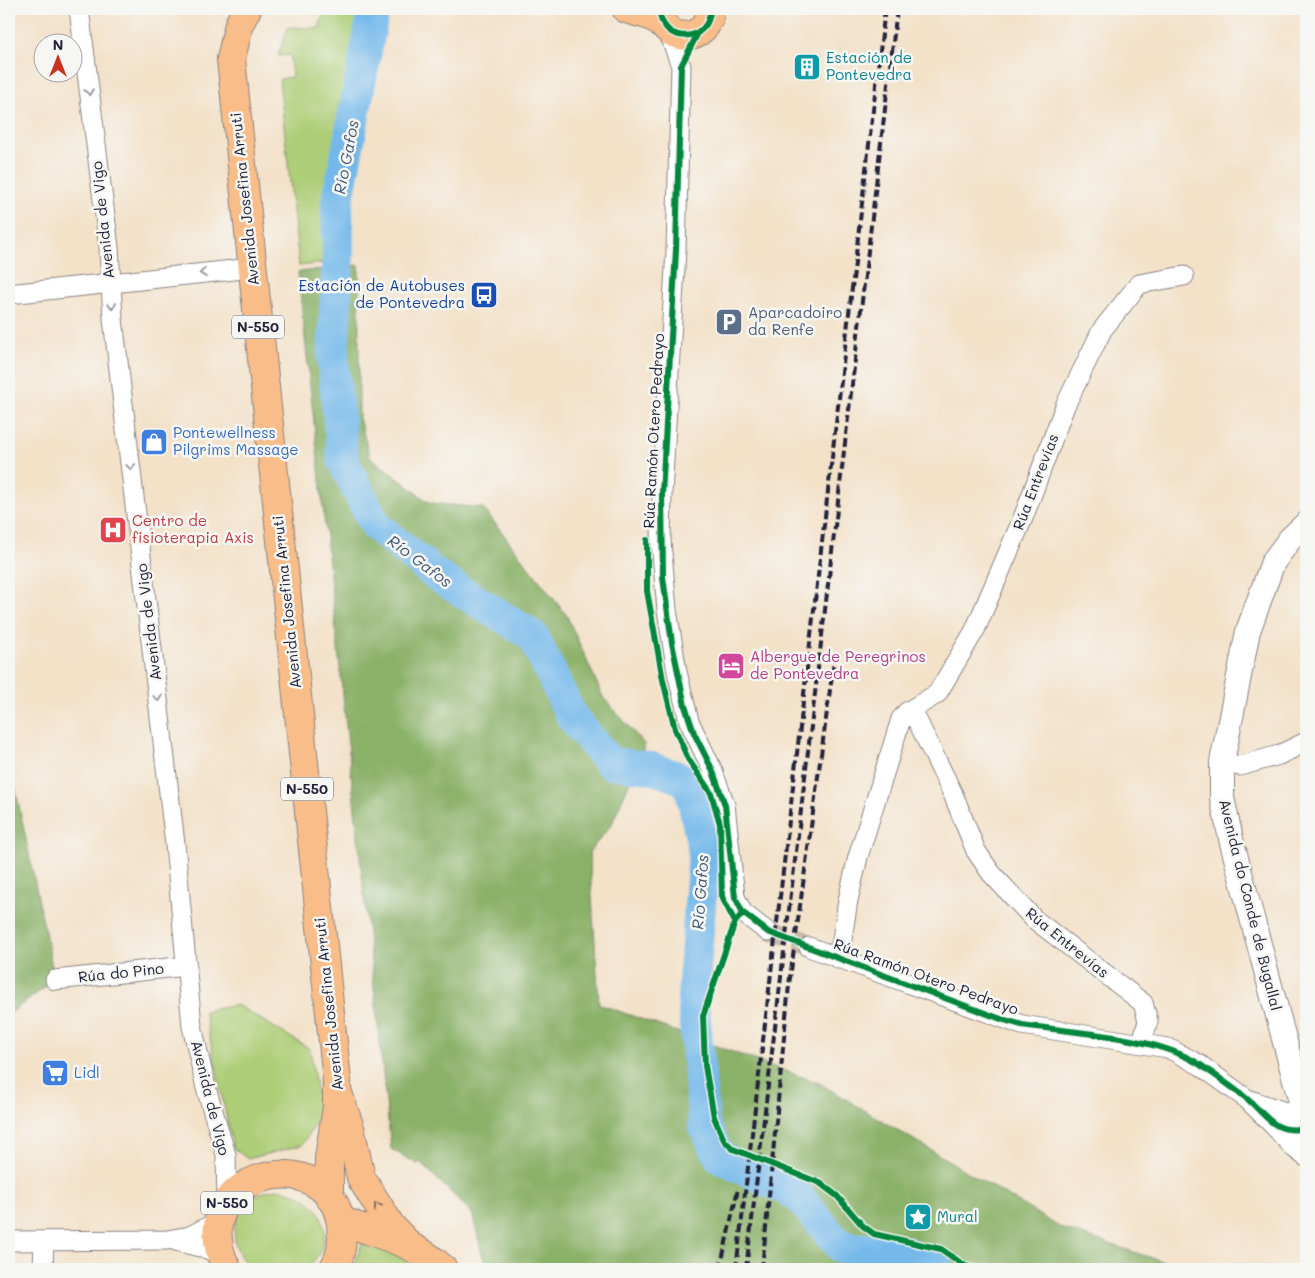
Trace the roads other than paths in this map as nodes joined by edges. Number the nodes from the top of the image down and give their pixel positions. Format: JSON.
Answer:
{"nodes":[{"id":1,"x":79,"y":9,"type":"edge"},
{"id":2,"x":224,"y":9,"type":"edge"},
{"id":3,"x":247,"y":9,"type":"edge"},
{"id":4,"x":626,"y":9,"type":"edge"},
{"id":5,"x":705,"y":20,"type":"edge"},
{"id":6,"x":663,"y":21,"type":"edge"},
{"id":7,"x":231,"y":59,"type":"junction"},
{"id":8,"x":681,"y":66,"type":"junction"},
{"id":9,"x":252,"y":268,"type":"junction"},
{"id":10,"x":1184,"y":276,"type":"dead end"},
{"id":11,"x":110,"y":283,"type":"junction"},
{"id":12,"x":9,"y":294,"type":"edge"},
{"id":13,"x":1306,"y":524,"type":"edge"},
{"id":14,"x":907,"y":712,"type":"junction"},
{"id":15,"x":1306,"y":742,"type":"edge"},
{"id":16,"x":1222,"y":762,"type":"junction"},
{"id":17,"x":768,"y":932,"type":"tunnel mouth"},
{"id":18,"x":809,"y":947,"type":"tunnel mouth"},
{"id":19,"x":838,"y":959,"type":"junction"},
{"id":20,"x":186,"y":966,"type":"junction"},
{"id":21,"x":56,"y":980,"type":"dead end"},
{"id":22,"x":1142,"y":1042,"type":"junction"},
{"id":23,"x":1296,"y":1080,"type":"junction"},
{"id":24,"x":338,"y":1093,"type":"junction"},
{"id":25,"x":1248,"y":1099,"type":"junction"},
{"id":26,"x":1270,"y":1106,"type":"junction"},
{"id":27,"x":1306,"y":1120,"type":"edge"},
{"id":28,"x":332,"y":1124,"type":"junction"},
{"id":29,"x":1274,"y":1125,"type":"junction"},
{"id":30,"x":1306,"y":1128,"type":"edge"},
{"id":31,"x":1306,"y":1157,"type":"edge"},
{"id":32,"x":286,"y":1174,"type":"junction"},
{"id":33,"x":335,"y":1208,"type":"junction"},
{"id":34,"x":223,"y":1212,"type":"junction"},
{"id":35,"x":168,"y":1240,"type":"junction"},
{"id":36,"x":9,"y":1241,"type":"edge"},
{"id":37,"x":44,"y":1241,"type":"junction"},
{"id":38,"x":413,"y":1246,"type":"junction"},
{"id":39,"x":224,"y":1263,"type":"edge"},
{"id":40,"x":43,"y":1269,"type":"edge"},
{"id":41,"x":333,"y":1269,"type":"edge"},
{"id":42,"x":443,"y":1269,"type":"edge"}],
"edges":[{"from":1,"to":11,"type":"street","name":"Avenida de Vigo","one_way":true},
{"from":2,"to":7,"type":"main road"},
{"from":3,"to":7,"type":"main road","name":"Avenida Josefina Arruti","number":"N-550"},
{"from":4,"to":6,"type":"main road"},
{"from":5,"to":6,"type":"main road"},
{"from":5,"to":8,"type":"street","name":"Rúa Ramón Otero Pedrayo"},
{"from":6,"to":8,"type":"street","name":"Rúa Ramón Otero Pedrayo"},
{"from":7,"to":9,"type":"main road","name":"Avenida Josefina Arruti","number":"N-550"},
{"from":8,"to":17,"type":"street","name":"Rúa Ramón Otero Pedrayo"},
{"from":9,"to":11,"type":"street","one_way":true},
{"from":9,"to":24,"type":"main road","name":"Avenida Josefina Arruti","number":"N-550"},
{"from":10,"to":14,"type":"street","name":"Rúa Entrevías"},
{"from":11,"to":12,"type":"street"},
{"from":11,"to":20,"type":"street","name":"Avenida de Vigo","one_way":true},
{"from":13,"to":16,"type":"street","name":"Avenida do Conde de Bugallal"},
{"from":14,"to":19,"type":"street"},
{"from":14,"to":22,"type":"street","name":"Rúa Entrevías"},
{"from":15,"to":16,"type":"street"},
{"from":16,"to":23,"type":"street","name":"Avenida do Conde de Bugallal"},
{"from":18,"to":19,"type":"street","name":"Rúa Ramón Otero Pedrayo"},
{"from":19,"to":22,"type":"street","name":"Rúa Ramón Otero Pedrayo"},
{"from":20,"to":21,"type":"street","name":"Rúa do Pino"},
{"from":20,"to":34,"type":"street","name":"Avenida de Vigo"},
{"from":22,"to":25,"type":"street","name":"Rúa Ramón Otero Pedrayo"},
{"from":23,"to":26,"type":"street"},
{"from":23,"to":27,"type":"street","name":"Avenida do Conde de Bugallal"},
{"from":24,"to":28,"type":"main road","name":"Avenida Josefina Arruti","number":"N-550"},
{"from":38,"to":24,"type":"main road","one_way":true},
{"from":25,"to":26,"type":"street","name":"Rúa Ramón Otero Pedrayo"},
{"from":25,"to":29,"type":"street","name":"Rúa Ramón Otero Pedrayo"},
{"from":26,"to":27,"type":"street","name":"Rúa Ramón Otero Pedrayo"},
{"from":28,"to":32,"type":"main road","number":"N-550"},
{"from":28,"to":33,"type":"main road","name":"Avenida Josefina Arruti","number":"N-550"},
{"from":29,"to":30,"type":"street"},
{"from":29,"to":31,"type":"street","name":"Rúa Ramón Otero Pedrayo"},
{"from":32,"to":33,"type":"main road","number":"N-550"},
{"from":32,"to":34,"type":"main road","number":"N-550"},
{"from":33,"to":38,"type":"main road"},
{"from":33,"to":41,"type":"main road","number":"N-550"},
{"from":34,"to":35,"type":"street"},
{"from":34,"to":39,"type":"main road","number":"N-550"},
{"from":35,"to":37,"type":"street"},
{"from":35,"to":39,"type":"street"},
{"from":36,"to":37,"type":"street"},
{"from":37,"to":40,"type":"street"},
{"from":38,"to":42,"type":"main road"}]}
